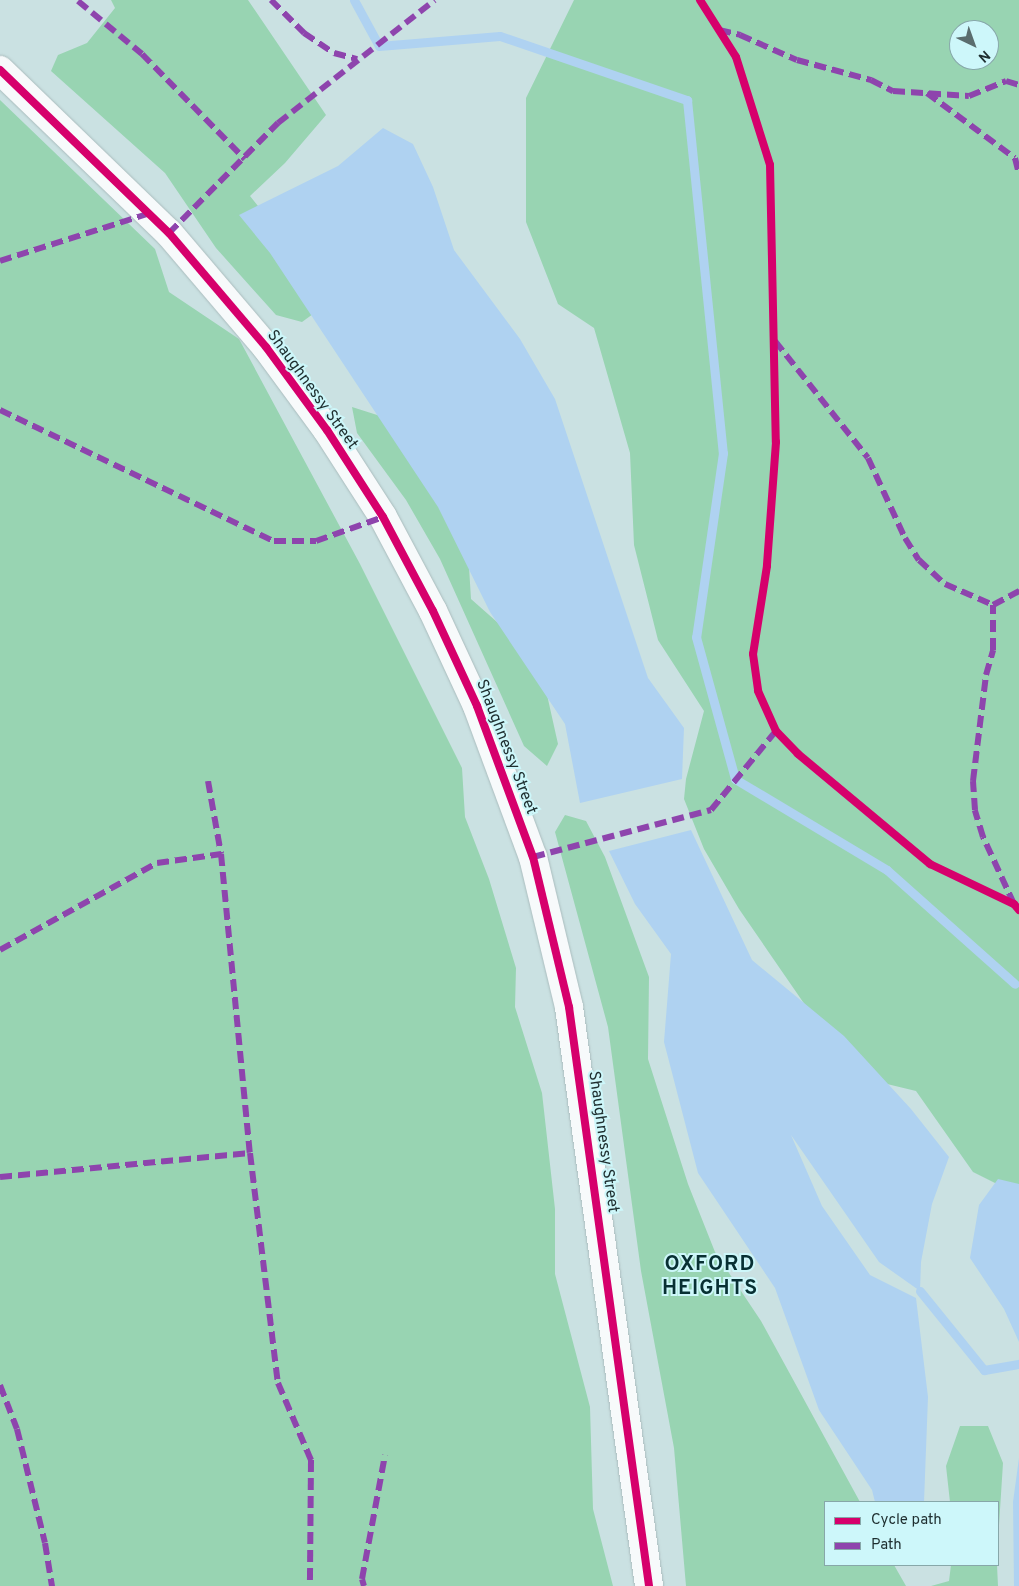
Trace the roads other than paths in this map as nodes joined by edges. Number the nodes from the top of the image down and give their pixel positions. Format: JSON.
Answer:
{"nodes":[{"id":1,"x":0,"y":70,"type":"edge"},
{"id":2,"x":648,"y":1586,"type":"edge"}],
"edges":[{"from":1,"to":2,"type":"street","name":"Shaughnessy Street"}]}
